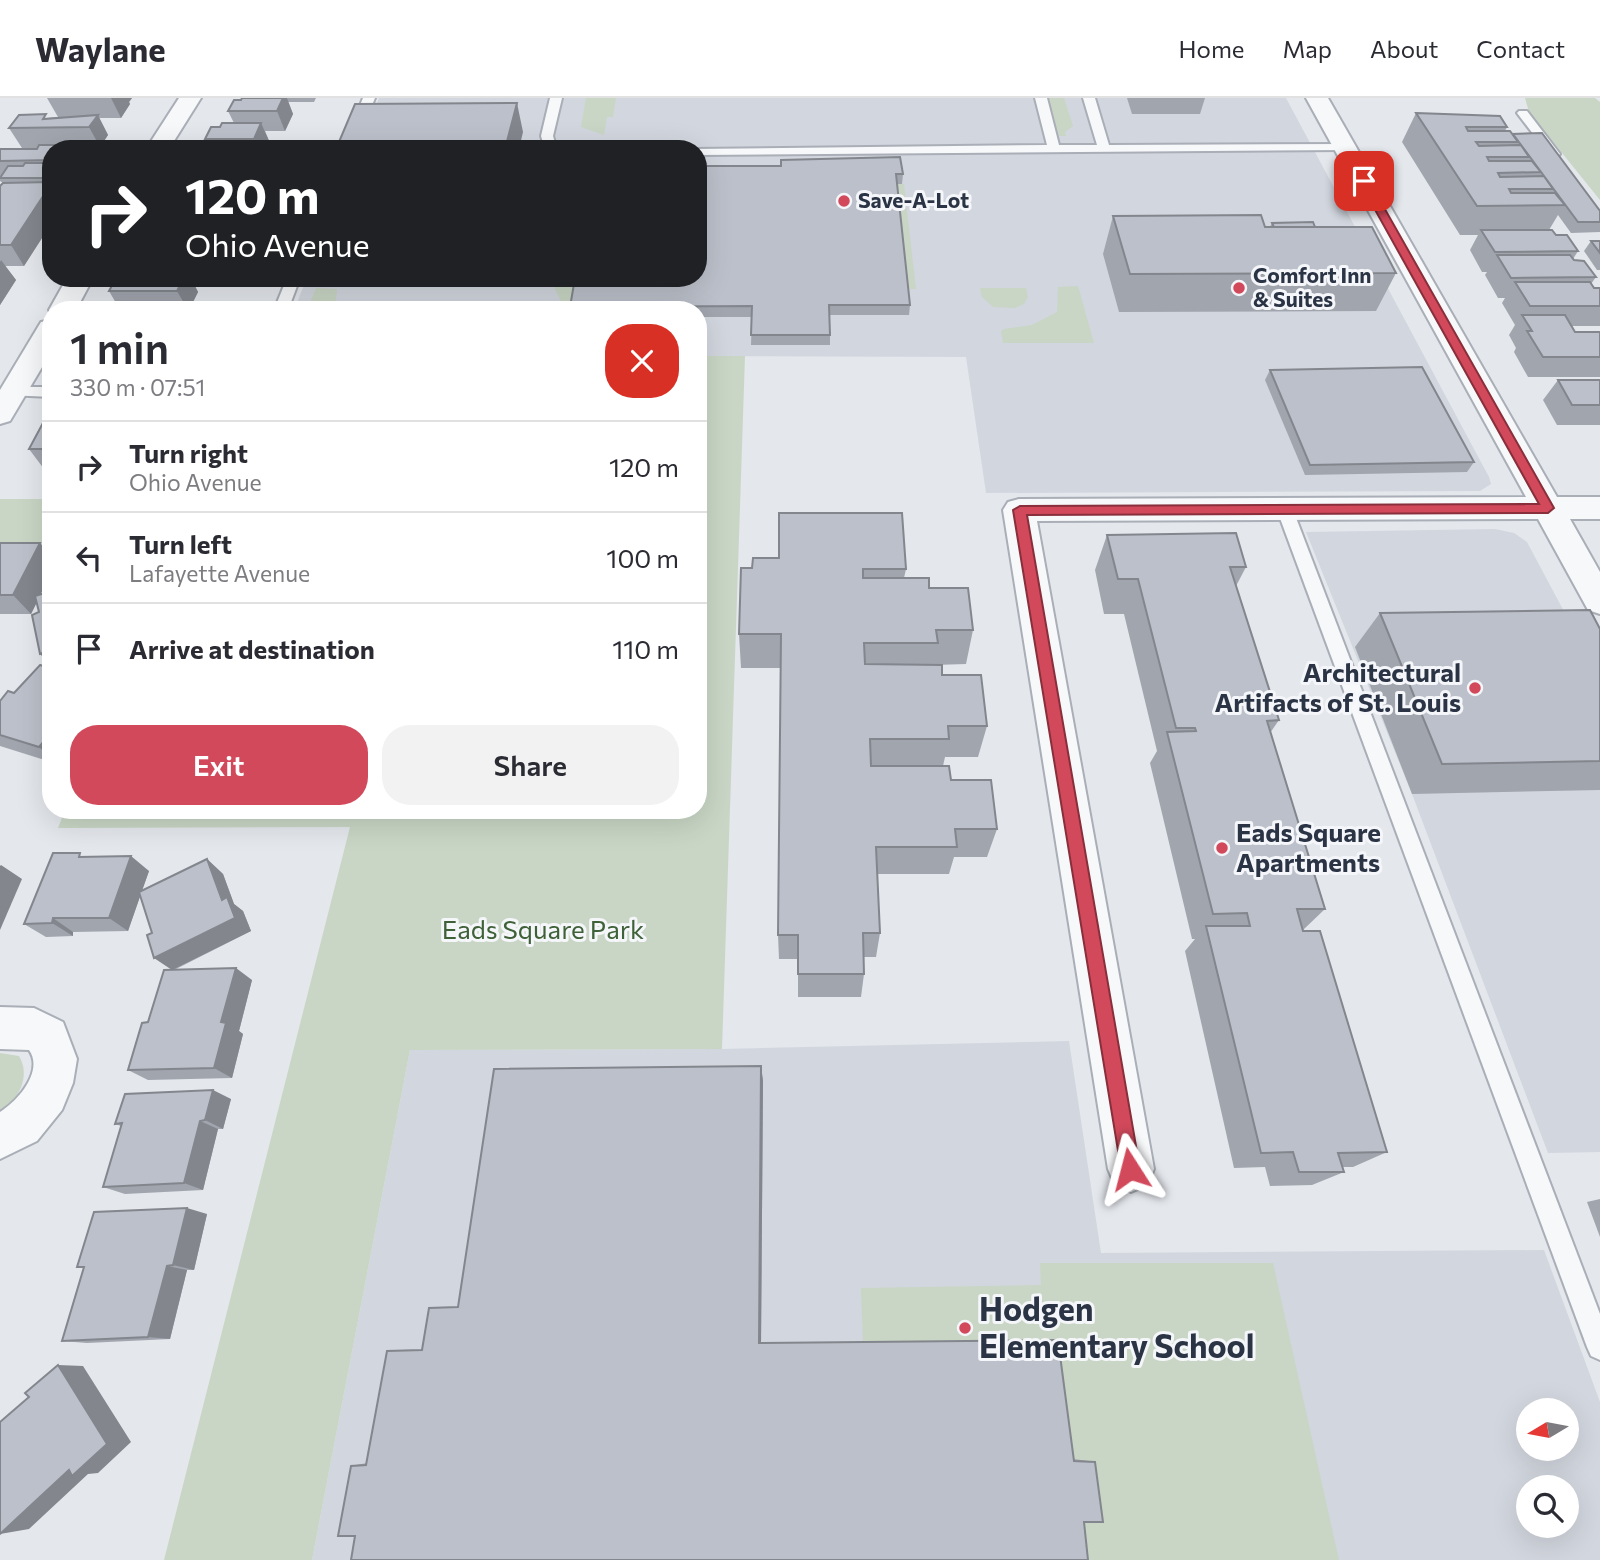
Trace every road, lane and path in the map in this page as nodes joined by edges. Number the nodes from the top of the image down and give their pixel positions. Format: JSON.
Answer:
{"nodes":[{"id":1,"x":190,"y":98,"type":"edge"},
{"id":2,"x":369,"y":98,"type":"edge"},
{"id":3,"x":556,"y":98,"type":"edge"},
{"id":4,"x":1041,"y":98,"type":"edge"},
{"id":5,"x":1089,"y":98,"type":"edge"},
{"id":6,"x":1317,"y":98,"type":"edge"},
{"id":7,"x":1523,"y":113,"type":"dead end"},
{"id":8,"x":163,"y":140,"type":"edge"},
{"id":9,"x":352,"y":140,"type":"edge"},
{"id":10,"x":549,"y":140,"type":"edge"},
{"id":11,"x":1345,"y":147,"type":"junction"},
{"id":12,"x":1054,"y":149,"type":"junction"},
{"id":13,"x":1104,"y":149,"type":"junction"},
{"id":14,"x":707,"y":151,"type":"edge"},
{"id":15,"x":1560,"y":162,"type":"edge"},
{"id":16,"x":42,"y":343,"type":"edge"},
{"id":17,"x":42,"y":394,"type":"edge"},
{"id":18,"x":6,"y":403,"type":"edge"},
{"id":19,"x":1548,"y":508,"type":"junction"},
{"id":20,"x":1600,"y":508,"type":"edge"},
{"id":21,"x":1285,"y":510,"type":"junction"},
{"id":22,"x":1600,"y":601,"type":"edge"},
{"id":23,"x":0,"y":1028,"type":"edge"},
{"id":24,"x":0,"y":1136,"type":"edge"},
{"id":25,"x":1130,"y":1169,"type":"dead end"},
{"id":26,"x":1600,"y":1347,"type":"edge"}],
"edges":[{"from":1,"to":8,"type":"street"},
{"from":2,"to":9,"type":"lane"},
{"from":3,"to":10,"type":"lane"},
{"from":4,"to":12,"type":"lane"},
{"from":5,"to":13,"type":"lane"},
{"from":6,"to":11,"type":"street"},
{"from":7,"to":15,"type":"lane"},
{"from":11,"to":13,"type":"lane"},
{"from":11,"to":19,"type":"street"},
{"from":12,"to":13,"type":"lane"},
{"from":12,"to":14,"type":"lane"},
{"from":16,"to":18,"type":"street"},
{"from":17,"to":18,"type":"lane"},
{"from":19,"to":20,"type":"street"},
{"from":19,"to":21,"type":"street"},
{"from":19,"to":22,"type":"street"},
{"from":21,"to":25,"type":"street"},
{"from":21,"to":26,"type":"lane"},
{"from":23,"to":24,"type":"street"}]}
